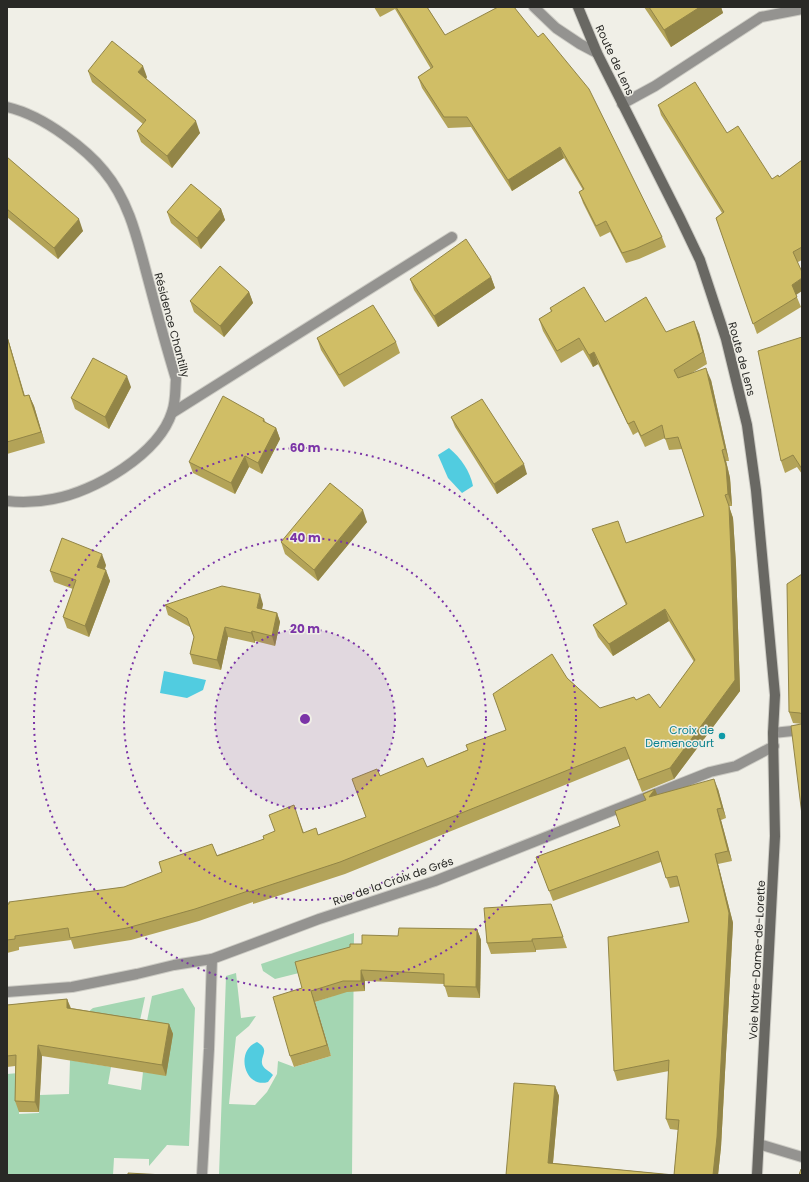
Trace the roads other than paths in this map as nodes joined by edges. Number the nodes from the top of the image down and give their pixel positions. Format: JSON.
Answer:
{"nodes":[{"id":1,"x":534,"y":7,"type":"edge"},
{"id":2,"x":578,"y":7,"type":"edge"},
{"id":3,"x":802,"y":9,"type":"edge"},
{"id":4,"x":597,"y":53,"type":"junction"},
{"id":5,"x":622,"y":104,"type":"junction"},
{"id":6,"x":7,"y":107,"type":"edge"},
{"id":7,"x":452,"y":237,"type":"dead end"},
{"id":8,"x":172,"y":413,"type":"junction"},
{"id":9,"x":7,"y":501,"type":"edge"},
{"id":10,"x":802,"y":730,"type":"edge"},
{"id":11,"x":773,"y":733,"type":"junction"},
{"id":12,"x":774,"y":746,"type":"junction"},
{"id":13,"x":212,"y":959,"type":"junction"},
{"id":14,"x":7,"y":992,"type":"edge"},
{"id":15,"x":759,"y":1144,"type":"junction"},
{"id":16,"x":802,"y":1157,"type":"edge"},
{"id":17,"x":202,"y":1175,"type":"edge"},
{"id":18,"x":757,"y":1175,"type":"edge"}],
"edges":[{"from":1,"to":4,"type":"street"},
{"from":2,"to":4,"type":"main road","name":"Route de Lens"},
{"from":3,"to":5,"type":"street"},
{"from":4,"to":5,"type":"main road","name":"Route de Lens"},
{"from":5,"to":11,"type":"main road","name":"Route de Lens"},
{"from":6,"to":8,"type":"street","name":"Résidence Chantilly"},
{"from":7,"to":8,"type":"street"},
{"from":8,"to":9,"type":"street","name":"Résidence Chantilly"},
{"from":10,"to":11,"type":"street"},
{"from":11,"to":12,"type":"main road","name":"Route de Lens"},
{"from":12,"to":13,"type":"street","name":"Rue de la Croix de Grés"},
{"from":12,"to":15,"type":"main road","name":"Voie Notre-Dame-de-Lorette"},
{"from":13,"to":14,"type":"street","name":"Rue de la Croix de Grés"},
{"from":13,"to":17,"type":"street"},
{"from":15,"to":16,"type":"street"},
{"from":15,"to":18,"type":"main road","name":"Voie Notre-Dame-de-Lorette"}]}
